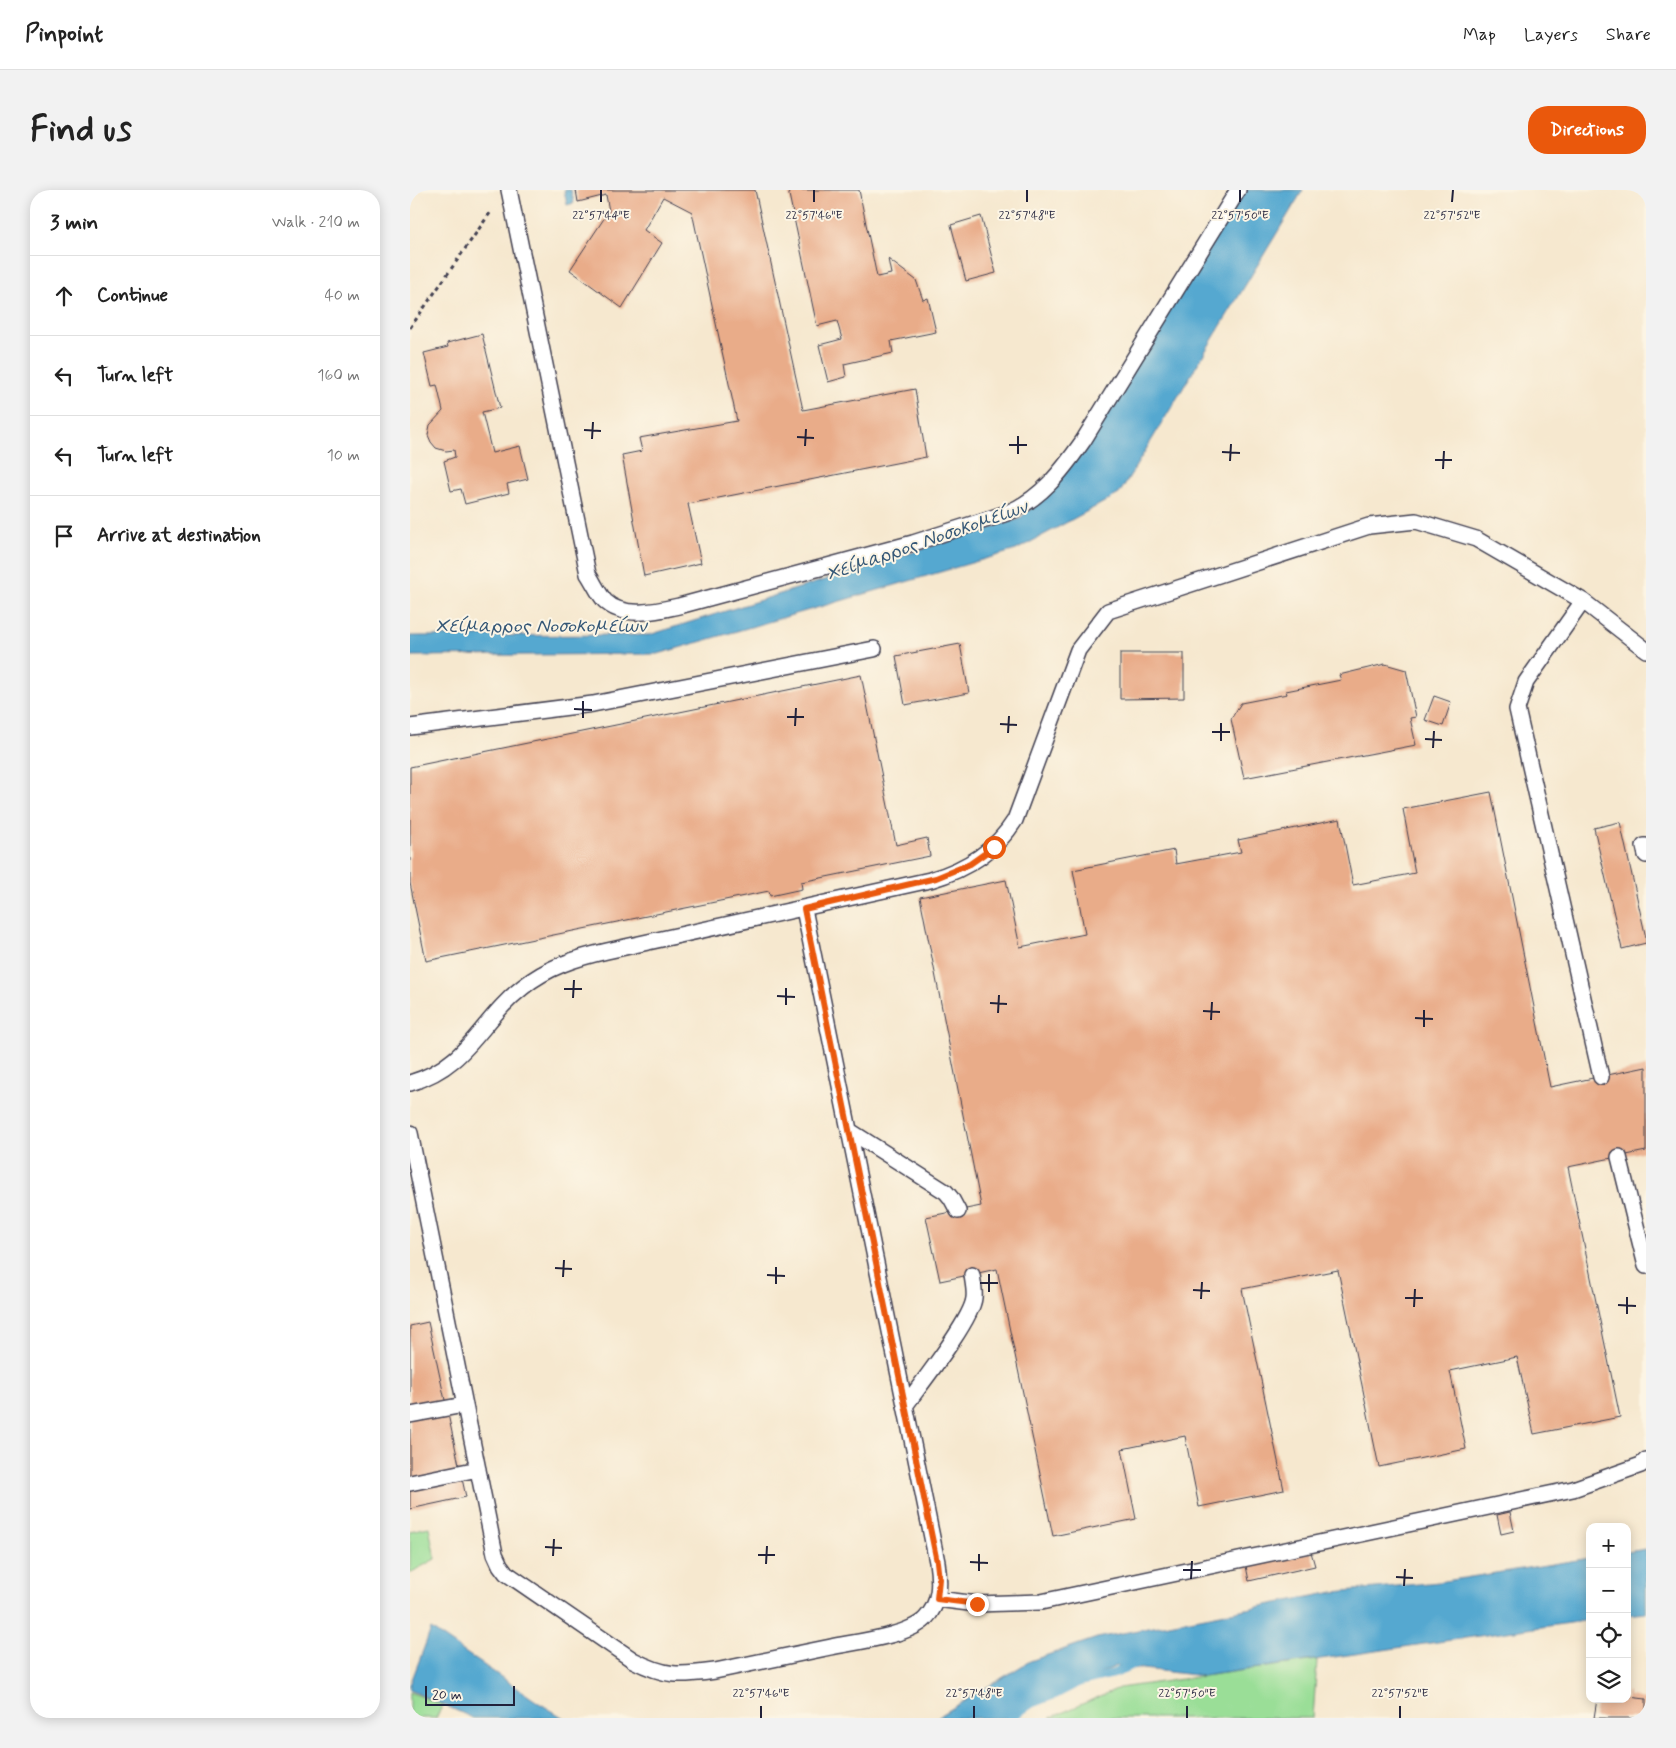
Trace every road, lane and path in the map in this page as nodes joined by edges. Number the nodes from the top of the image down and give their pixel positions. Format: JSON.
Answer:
{"nodes":[{"id":1,"x":509,"y":190,"type":"edge"},
{"id":2,"x":1238,"y":190,"type":"edge"},
{"id":3,"x":490,"y":213,"type":"dead end"},
{"id":4,"x":410,"y":328,"type":"edge"},
{"id":5,"x":1583,"y":602,"type":"junction"},
{"id":6,"x":874,"y":649,"type":"dead end"},
{"id":7,"x":1646,"y":650,"type":"edge"},
{"id":8,"x":410,"y":727,"type":"edge"},
{"id":9,"x":1646,"y":846,"type":"edge"},
{"id":10,"x":1646,"y":855,"type":"edge"},
{"id":11,"x":804,"y":909,"type":"junction"},
{"id":12,"x":1601,"y":1077,"type":"dead end"},
{"id":13,"x":410,"y":1083,"type":"edge"},
{"id":14,"x":850,"y":1131,"type":"junction"},
{"id":15,"x":410,"y":1133,"type":"edge"},
{"id":16,"x":1620,"y":1156,"type":"dead end"},
{"id":17,"x":958,"y":1211,"type":"dead end"},
{"id":18,"x":1646,"y":1266,"type":"edge"},
{"id":19,"x":972,"y":1275,"type":"dead end"},
{"id":20,"x":464,"y":1405,"type":"junction"},
{"id":21,"x":905,"y":1406,"type":"junction"},
{"id":22,"x":410,"y":1415,"type":"edge"},
{"id":23,"x":1646,"y":1460,"type":"edge"},
{"id":24,"x":478,"y":1469,"type":"junction"},
{"id":25,"x":410,"y":1483,"type":"edge"},
{"id":26,"x":937,"y":1599,"type":"junction"}],
"edges":[{"from":1,"to":2,"type":"lane"},
{"from":3,"to":4,"type":"path"},
{"from":5,"to":7,"type":"lane"},
{"from":5,"to":11,"type":"lane"},
{"from":5,"to":12,"type":"lane"},
{"from":6,"to":8,"type":"lane"},
{"from":9,"to":10,"type":"lane"},
{"from":11,"to":13,"type":"lane"},
{"from":11,"to":14,"type":"lane"},
{"from":14,"to":17,"type":"lane"},
{"from":14,"to":21,"type":"lane"},
{"from":15,"to":20,"type":"lane"},
{"from":16,"to":18,"type":"lane"},
{"from":19,"to":21,"type":"lane"},
{"from":20,"to":22,"type":"lane"},
{"from":20,"to":24,"type":"lane"},
{"from":21,"to":26,"type":"lane"},
{"from":23,"to":26,"type":"lane"},
{"from":24,"to":25,"type":"lane"},
{"from":24,"to":26,"type":"lane"}]}
